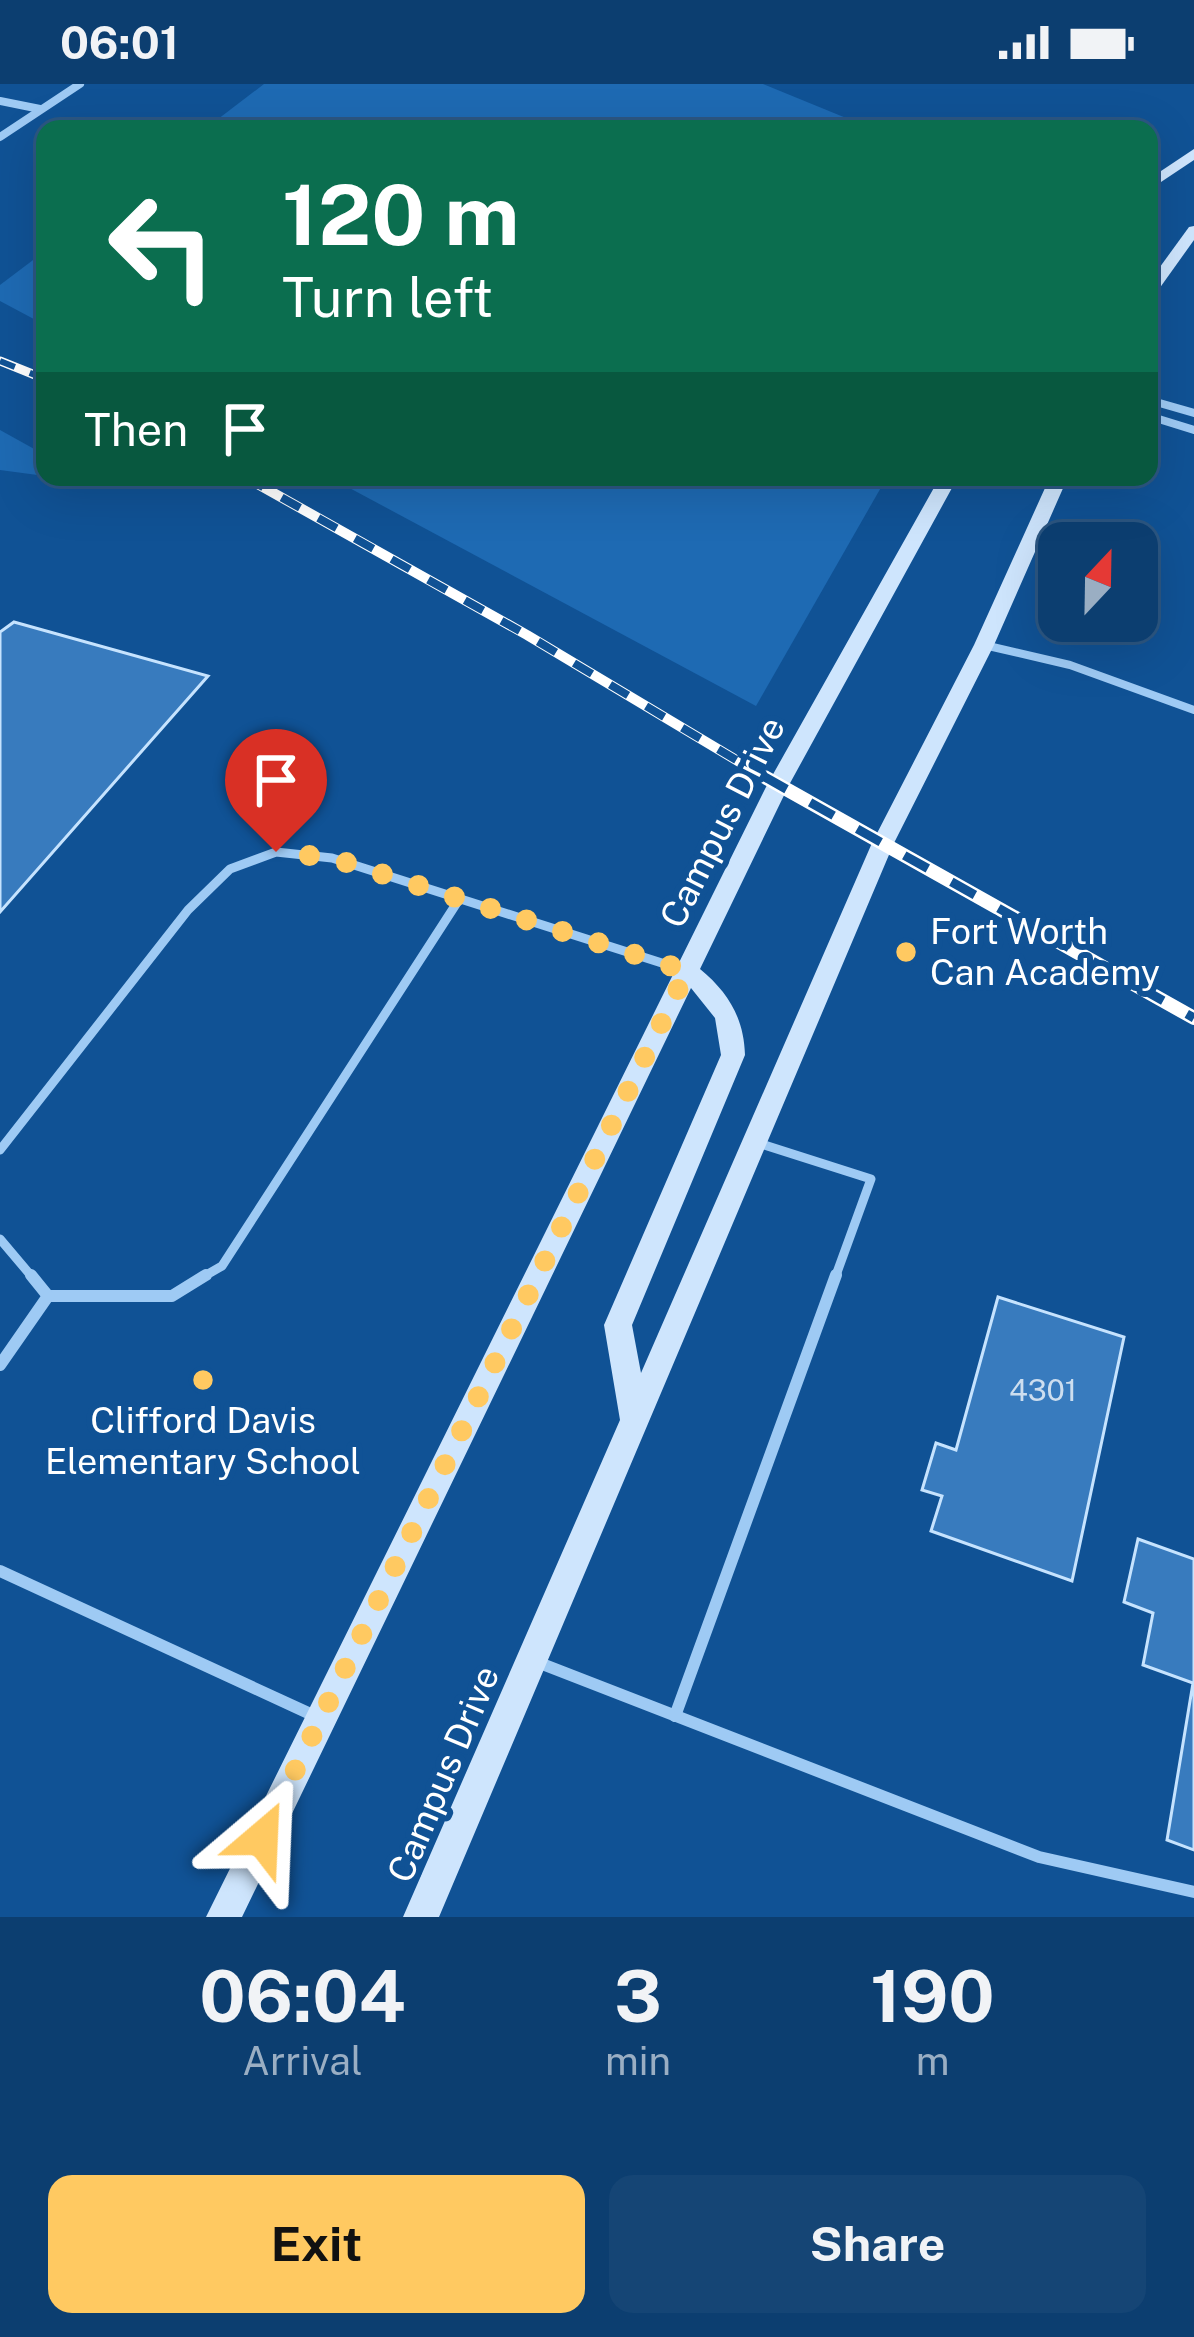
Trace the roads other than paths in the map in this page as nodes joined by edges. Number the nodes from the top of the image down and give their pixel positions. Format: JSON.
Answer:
{"nodes":[{"id":1,"x":80,"y":84,"type":"edge"},
{"id":2,"x":0,"y":101,"type":"edge"},
{"id":3,"x":41,"y":109,"type":"junction"},
{"id":4,"x":0,"y":137,"type":"edge"},
{"id":5,"x":1194,"y":153,"type":"edge"},
{"id":6,"x":1158,"y":179,"type":"edge"},
{"id":7,"x":1194,"y":230,"type":"edge"},
{"id":8,"x":1158,"y":280,"type":"edge"},
{"id":9,"x":1158,"y":403,"type":"edge"},
{"id":10,"x":1194,"y":413,"type":"edge"},
{"id":11,"x":1158,"y":419,"type":"edge"},
{"id":12,"x":1194,"y":430,"type":"edge"},
{"id":13,"x":944,"y":486,"type":"edge"},
{"id":14,"x":1056,"y":486,"type":"edge"},
{"id":15,"x":984,"y":645,"type":"junction"},
{"id":16,"x":1194,"y":710,"type":"edge"},
{"id":17,"x":460,"y":898,"type":"junction"},
{"id":18,"x":687,"y":971,"type":"junction"},
{"id":19,"x":754,"y":1141,"type":"junction"},
{"id":20,"x":0,"y":1150,"type":"edge"},
{"id":21,"x":0,"y":1239,"type":"edge"},
{"id":22,"x":48,"y":1295,"type":"junction"},
{"id":23,"x":0,"y":1365,"type":"edge"},
{"id":24,"x":635,"y":1420,"type":"junction"},
{"id":25,"x":0,"y":1571,"type":"edge"},
{"id":26,"x":532,"y":1660,"type":"junction"},
{"id":27,"x":675,"y":1716,"type":"junction"},
{"id":28,"x":321,"y":1719,"type":"junction"},
{"id":29,"x":1194,"y":1892,"type":"edge"},
{"id":30,"x":224,"y":1917,"type":"edge"},
{"id":31,"x":421,"y":1917,"type":"edge"}],
"edges":[{"from":1,"to":3,"type":"street"},
{"from":2,"to":3,"type":"street"},
{"from":3,"to":4,"type":"street"},
{"from":5,"to":6,"type":"main road"},
{"from":7,"to":8,"type":"main road"},
{"from":9,"to":10,"type":"lane"},
{"from":11,"to":12,"type":"lane"},
{"from":13,"to":18,"type":"main road","name":"Campus Drive"},
{"from":14,"to":15,"type":"main road","name":"Campus Drive"},
{"from":15,"to":16,"type":"lane"},
{"from":15,"to":19,"type":"main road","name":"Campus Drive"},
{"from":17,"to":18,"type":"lane"},
{"from":17,"to":20,"type":"lane"},
{"from":17,"to":22,"type":"lane"},
{"from":18,"to":24,"type":"main road"},
{"from":18,"to":28,"type":"main road","name":"Campus Drive"},
{"from":19,"to":24,"type":"main road","name":"Campus Drive"},
{"from":19,"to":27,"type":"lane"},
{"from":21,"to":22,"type":"lane"},
{"from":22,"to":23,"type":"lane"},
{"from":24,"to":26,"type":"main road","name":"Campus Drive"},
{"from":25,"to":28,"type":"lane"},
{"from":26,"to":27,"type":"lane"},
{"from":26,"to":31,"type":"main road","name":"Campus Drive"},
{"from":27,"to":29,"type":"lane"},
{"from":28,"to":30,"type":"main road","name":"Campus Drive"}]}
